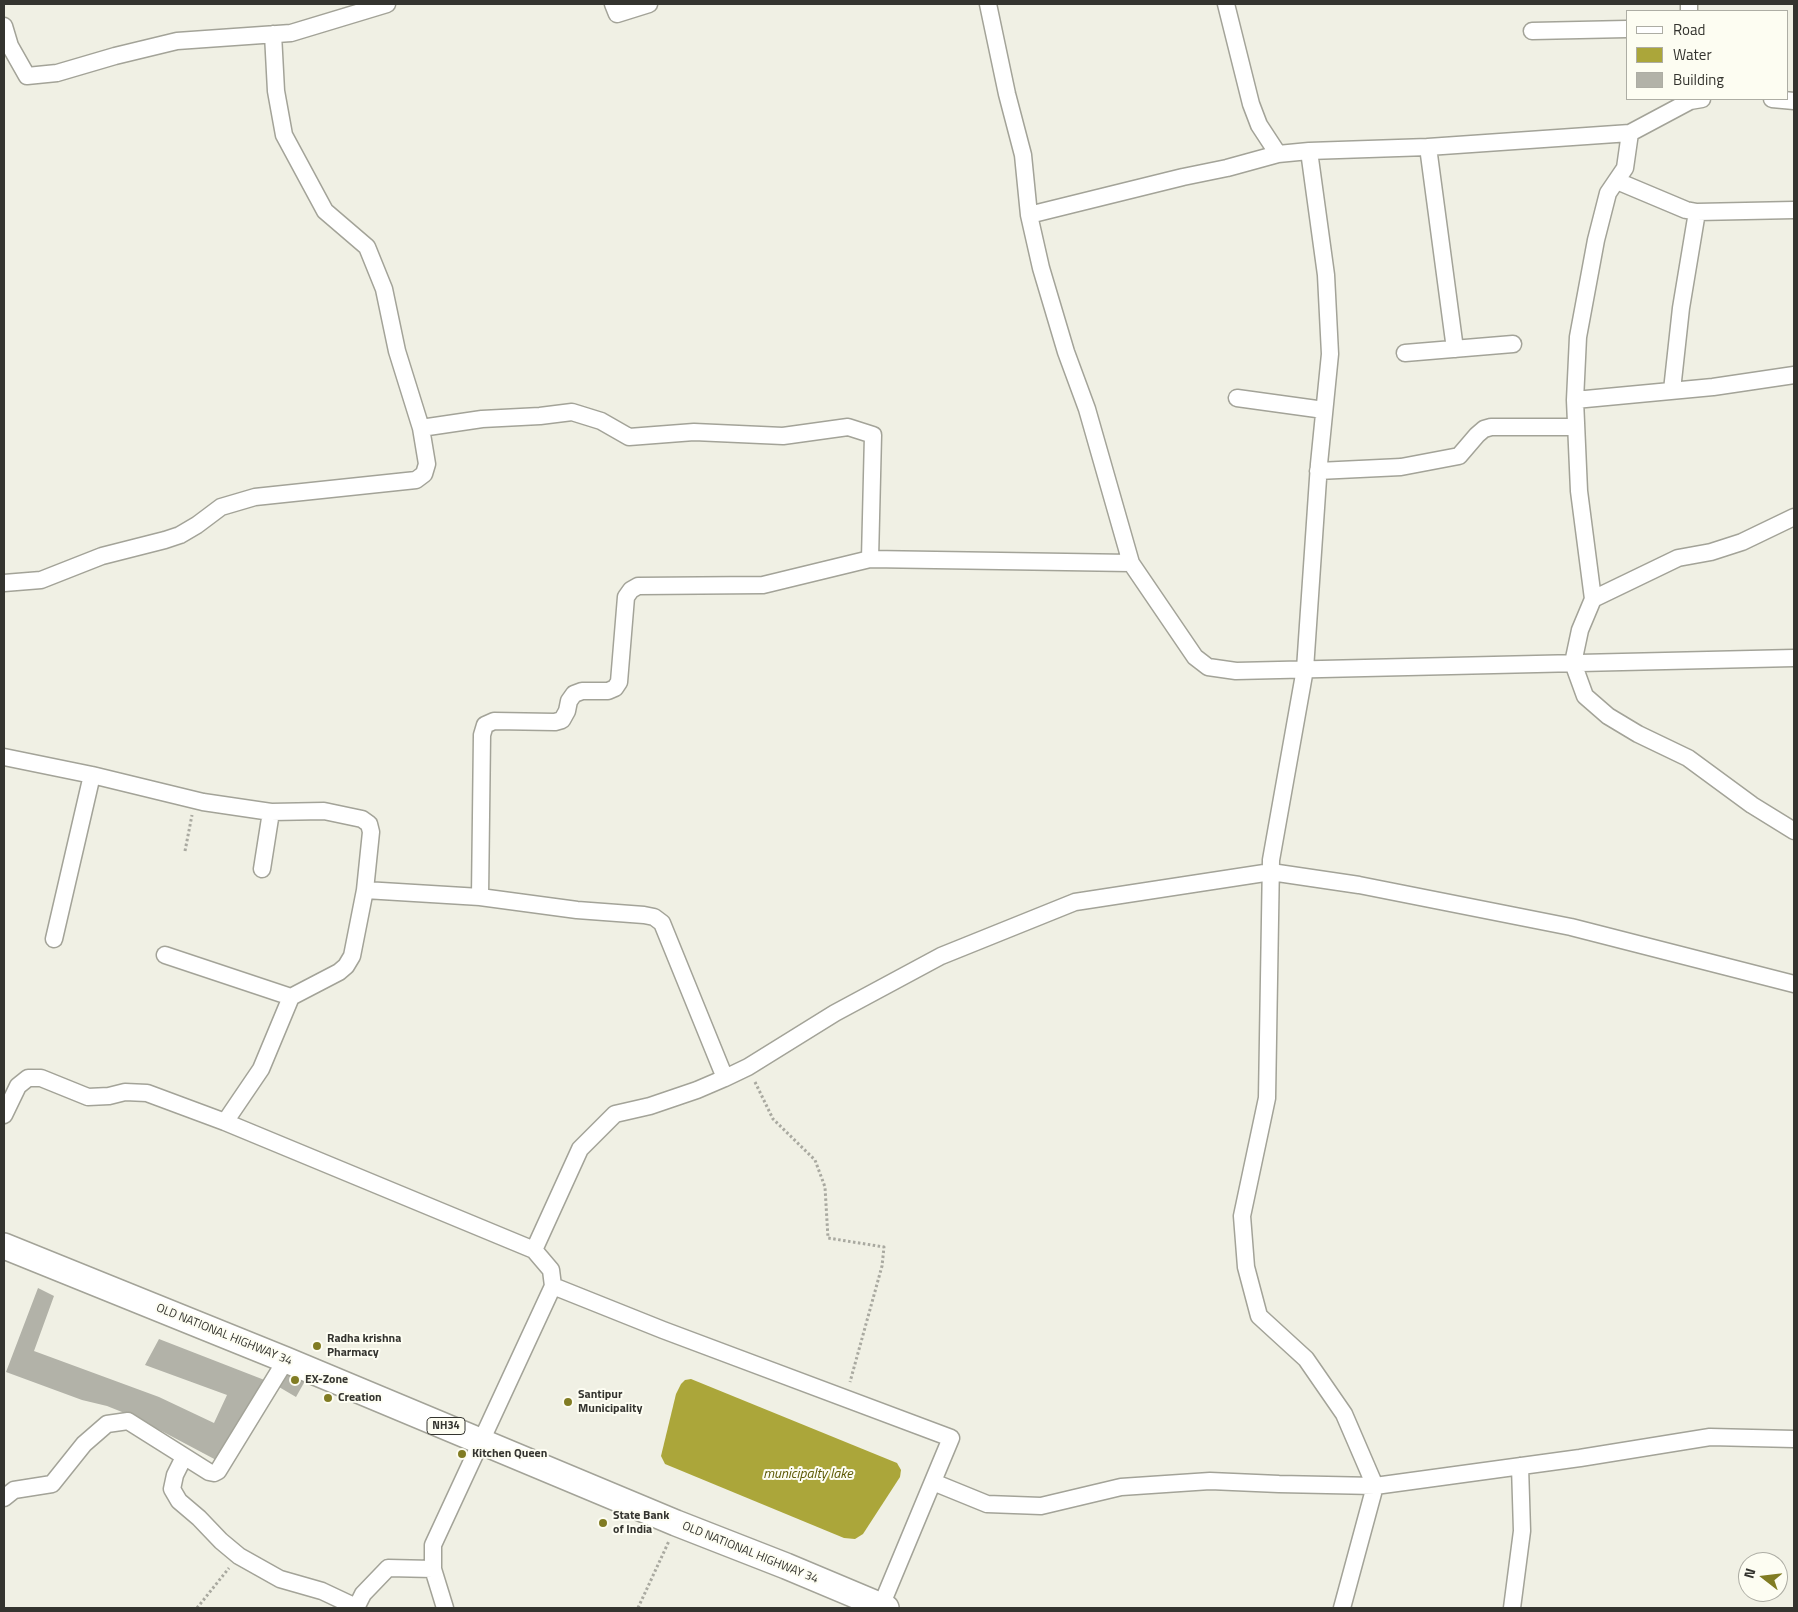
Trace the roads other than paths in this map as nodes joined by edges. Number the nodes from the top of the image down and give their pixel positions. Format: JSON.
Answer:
{"nodes":[{"id":1,"x":387,"y":4,"type":"edge"},
{"id":2,"x":613,"y":4,"type":"edge"},
{"id":3,"x":649,"y":4,"type":"edge"},
{"id":4,"x":988,"y":4,"type":"edge"},
{"id":5,"x":1226,"y":4,"type":"edge"},
{"id":6,"x":4,"y":26,"type":"edge"},
{"id":7,"x":1626,"y":29,"type":"edge"},
{"id":8,"x":1532,"y":31,"type":"dead end"},
{"id":9,"x":273,"y":34,"type":"junction"},
{"id":10,"x":1694,"y":100,"type":"edge"},
{"id":11,"x":1630,"y":133,"type":"junction"},
{"id":12,"x":1428,"y":147,"type":"junction"},
{"id":13,"x":1309,"y":151,"type":"junction"},
{"id":14,"x":1278,"y":154,"type":"junction"},
{"id":15,"x":1617,"y":181,"type":"junction"},
{"id":16,"x":1794,"y":210,"type":"edge"},
{"id":17,"x":1697,"y":212,"type":"junction"},
{"id":18,"x":1029,"y":215,"type":"junction"},
{"id":19,"x":1513,"y":344,"type":"dead end"},
{"id":20,"x":1455,"y":349,"type":"junction"},
{"id":21,"x":1405,"y":353,"type":"dead end"},
{"id":22,"x":1794,"y":376,"type":"edge"},
{"id":23,"x":1672,"y":390,"type":"junction"},
{"id":24,"x":1237,"y":398,"type":"dead end"},
{"id":25,"x":1575,"y":400,"type":"junction"},
{"id":26,"x":1324,"y":410,"type":"junction"},
{"id":27,"x":1576,"y":427,"type":"junction"},
{"id":28,"x":421,"y":428,"type":"junction"},
{"id":29,"x":1318,"y":471,"type":"junction"},
{"id":30,"x":1794,"y":517,"type":"edge"},
{"id":31,"x":870,"y":559,"type":"junction"},
{"id":32,"x":1131,"y":563,"type":"junction"},
{"id":33,"x":4,"y":583,"type":"edge"},
{"id":34,"x":1593,"y":600,"type":"junction"},
{"id":35,"x":1794,"y":658,"type":"edge"},
{"id":36,"x":1573,"y":663,"type":"junction"},
{"id":37,"x":1305,"y":669,"type":"junction"},
{"id":38,"x":4,"y":757,"type":"edge"},
{"id":39,"x":92,"y":775,"type":"junction"},
{"id":40,"x":271,"y":812,"type":"junction"},
{"id":41,"x":1794,"y":831,"type":"edge"},
{"id":42,"x":262,"y":870,"type":"dead end"},
{"id":43,"x":1271,"y":872,"type":"junction"},
{"id":44,"x":365,"y":890,"type":"junction"},
{"id":45,"x":480,"y":897,"type":"junction"},
{"id":46,"x":54,"y":938,"type":"dead end"},
{"id":47,"x":165,"y":955,"type":"dead end"},
{"id":48,"x":1794,"y":984,"type":"edge"},
{"id":49,"x":291,"y":997,"type":"junction"},
{"id":50,"x":725,"y":1078,"type":"junction"},
{"id":51,"x":4,"y":1115,"type":"edge"},
{"id":52,"x":225,"y":1122,"type":"junction"},
{"id":53,"x":4,"y":1246,"type":"edge"},
{"id":54,"x":534,"y":1250,"type":"junction"},
{"id":55,"x":554,"y":1286,"type":"junction"},
{"id":56,"x":286,"y":1360,"type":"junction"},
{"id":57,"x":1794,"y":1439,"type":"edge"},
{"id":58,"x":481,"y":1441,"type":"junction"},
{"id":59,"x":184,"y":1457,"type":"junction"},
{"id":60,"x":1520,"y":1466,"type":"junction"},
{"id":61,"x":933,"y":1482,"type":"junction"},
{"id":62,"x":1375,"y":1486,"type":"junction"},
{"id":63,"x":4,"y":1498,"type":"edge"},
{"id":64,"x":433,"y":1569,"type":"junction"},
{"id":65,"x":884,"y":1607,"type":"edge"},
{"id":66,"x":356,"y":1608,"type":"edge"},
{"id":67,"x":445,"y":1608,"type":"edge"},
{"id":68,"x":1342,"y":1608,"type":"edge"},
{"id":69,"x":1512,"y":1608,"type":"edge"}],
"edges":[{"from":1,"to":9,"type":"street"},
{"from":2,"to":3,"type":"street"},
{"from":4,"to":18,"type":"street"},
{"from":5,"to":14,"type":"street"},
{"from":6,"to":9,"type":"street"},
{"from":7,"to":8,"type":"street"},
{"from":9,"to":28,"type":"street"},
{"from":10,"to":11,"type":"street"},
{"from":11,"to":12,"type":"street"},
{"from":11,"to":15,"type":"street"},
{"from":12,"to":13,"type":"street"},
{"from":12,"to":20,"type":"street"},
{"from":13,"to":14,"type":"street"},
{"from":13,"to":26,"type":"street"},
{"from":14,"to":18,"type":"street"},
{"from":15,"to":17,"type":"street"},
{"from":15,"to":25,"type":"street"},
{"from":16,"to":17,"type":"street"},
{"from":17,"to":23,"type":"street"},
{"from":18,"to":32,"type":"street"},
{"from":19,"to":20,"type":"street"},
{"from":20,"to":21,"type":"street"},
{"from":22,"to":23,"type":"street"},
{"from":23,"to":25,"type":"street"},
{"from":24,"to":26,"type":"street"},
{"from":25,"to":27,"type":"street"},
{"from":26,"to":29,"type":"street"},
{"from":27,"to":29,"type":"street"},
{"from":27,"to":34,"type":"street"},
{"from":28,"to":31,"type":"street"},
{"from":28,"to":33,"type":"street"},
{"from":29,"to":37,"type":"street"},
{"from":30,"to":34,"type":"street"},
{"from":31,"to":32,"type":"street"},
{"from":31,"to":45,"type":"street"},
{"from":32,"to":37,"type":"street"},
{"from":34,"to":36,"type":"street"},
{"from":35,"to":36,"type":"street"},
{"from":36,"to":37,"type":"street"},
{"from":36,"to":41,"type":"street"},
{"from":37,"to":43,"type":"street"},
{"from":38,"to":39,"type":"street"},
{"from":39,"to":40,"type":"street"},
{"from":39,"to":46,"type":"street"},
{"from":40,"to":42,"type":"street"},
{"from":40,"to":44,"type":"street"},
{"from":43,"to":48,"type":"street"},
{"from":43,"to":50,"type":"street"},
{"from":43,"to":62,"type":"street"},
{"from":44,"to":45,"type":"street"},
{"from":44,"to":49,"type":"street"},
{"from":45,"to":50,"type":"street"},
{"from":47,"to":49,"type":"street"},
{"from":49,"to":52,"type":"street"},
{"from":50,"to":54,"type":"street"},
{"from":51,"to":52,"type":"street"},
{"from":52,"to":54,"type":"street"},
{"from":53,"to":56,"type":"main road","name":"OLD NATIONAL HIGHWAY 34","number":"NH34"},
{"from":54,"to":55,"type":"street"},
{"from":55,"to":58,"type":"street"},
{"from":55,"to":61,"type":"street"},
{"from":56,"to":58,"type":"main road","name":"OLD NATIONAL HIGHWAY 34","number":"NH34"},
{"from":56,"to":59,"type":"street"},
{"from":57,"to":60,"type":"street"},
{"from":58,"to":64,"type":"street"},
{"from":58,"to":65,"type":"main road","name":"OLD NATIONAL HIGHWAY 34","number":"NH34"},
{"from":59,"to":63,"type":"street"},
{"from":59,"to":66,"type":"street"},
{"from":60,"to":62,"type":"street"},
{"from":60,"to":69,"type":"street"},
{"from":61,"to":62,"type":"street"},
{"from":61,"to":65,"type":"street"},
{"from":62,"to":68,"type":"street"},
{"from":64,"to":66,"type":"street"},
{"from":64,"to":67,"type":"street"}]}
